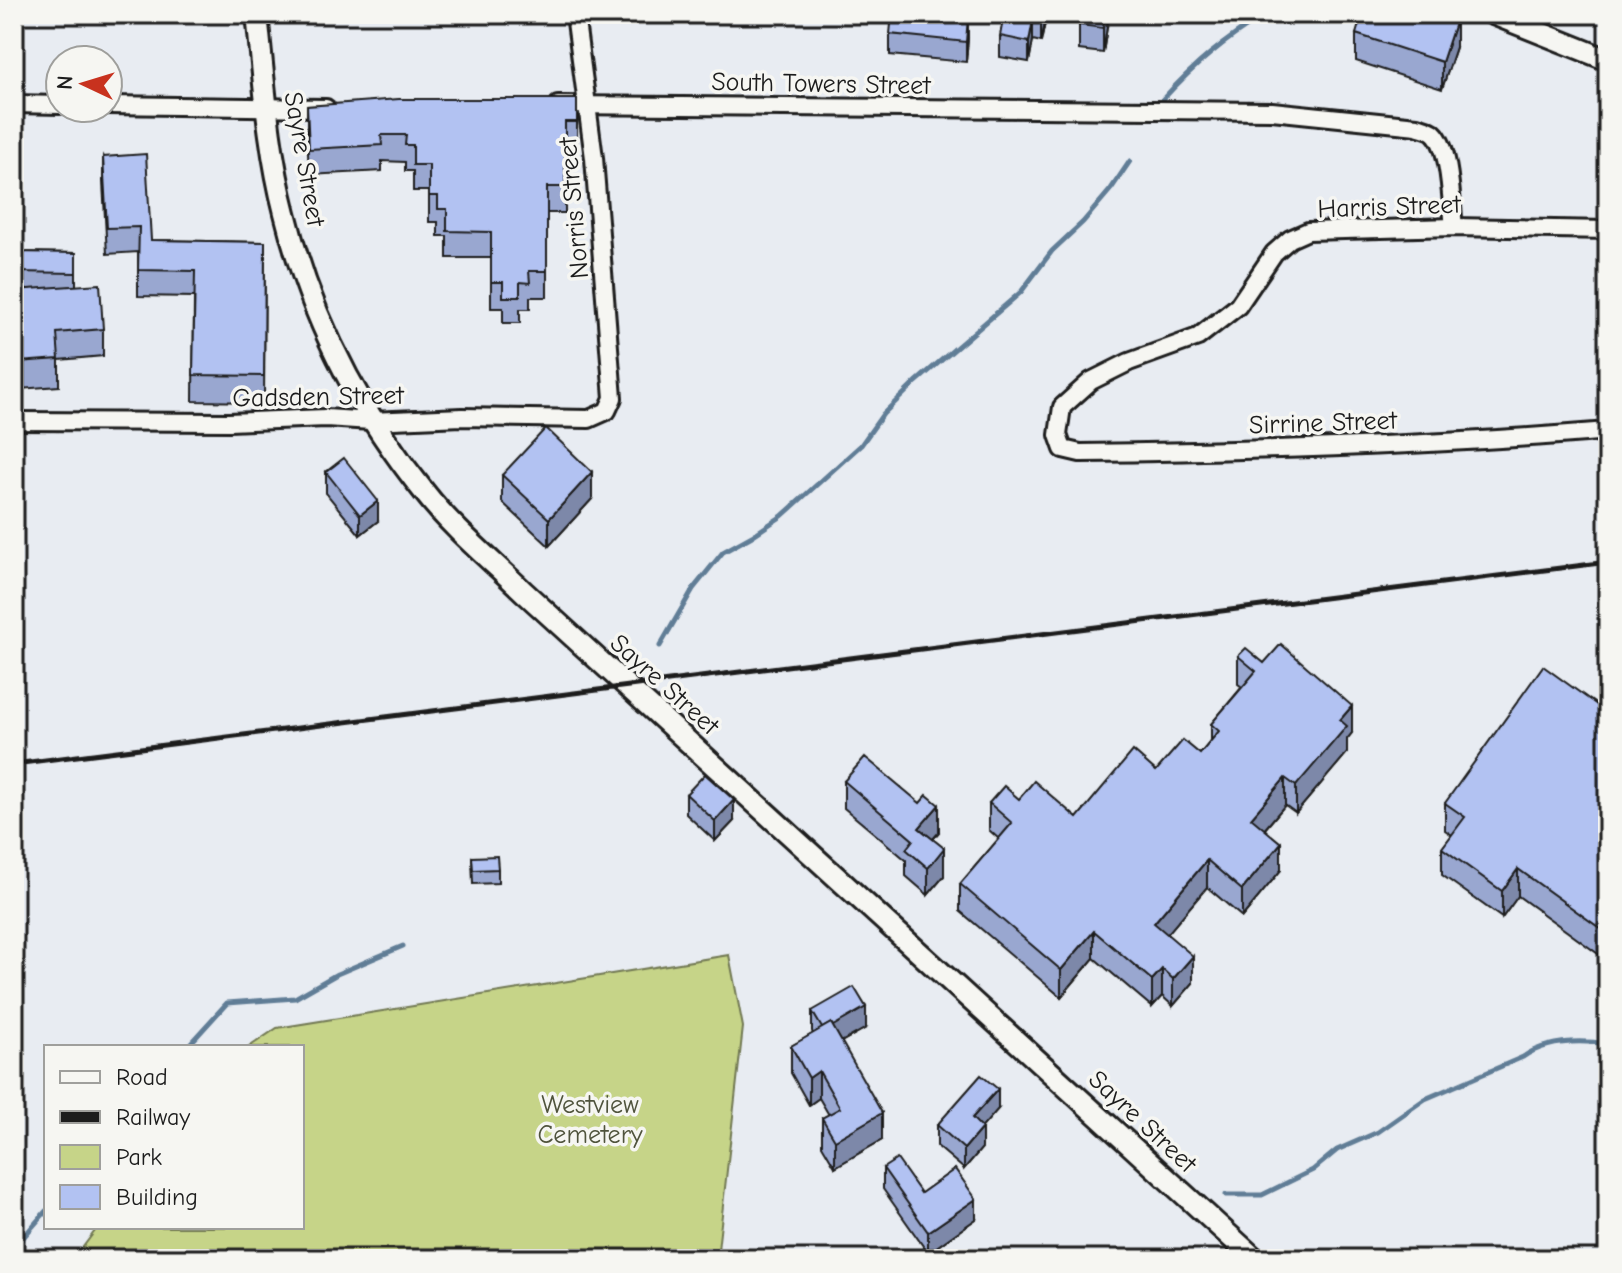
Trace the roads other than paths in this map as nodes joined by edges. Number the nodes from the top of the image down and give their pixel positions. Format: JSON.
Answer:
{"nodes":[{"id":1,"x":257,"y":14,"type":"edge"},
{"id":2,"x":575,"y":14,"type":"edge"},
{"id":3,"x":1493,"y":14,"type":"edge"},
{"id":4,"x":1608,"y":60,"type":"edge"},
{"id":5,"x":14,"y":104,"type":"edge"},
{"id":6,"x":587,"y":104,"type":"junction"},
{"id":7,"x":44,"y":105,"type":"edge"},
{"id":8,"x":124,"y":105,"type":"edge"},
{"id":9,"x":540,"y":105,"type":"edge"},
{"id":10,"x":268,"y":108,"type":"junction"},
{"id":11,"x":337,"y":108,"type":"edge"},
{"id":12,"x":1454,"y":227,"type":"junction"},
{"id":13,"x":1608,"y":230,"type":"edge"},
{"id":14,"x":613,"y":398,"type":"joint"},
{"id":15,"x":14,"y":421,"type":"edge"},
{"id":16,"x":371,"y":421,"type":"junction"},
{"id":17,"x":1060,"y":427,"type":"joint"},
{"id":18,"x":1608,"y":431,"type":"edge"},
{"id":19,"x":1255,"y":1259,"type":"edge"}],
"edges":[{"from":1,"to":10,"type":"main road","name":"Sayre Street"},
{"from":2,"to":6,"type":"street","name":"Norris Street"},
{"from":3,"to":4,"type":"main road"},
{"from":5,"to":7,"type":"street"},
{"from":6,"to":9,"type":"street","name":"South Towers Street"},
{"from":6,"to":12,"type":"street","name":"South Towers Street"},
{"from":6,"to":14,"type":"street","name":"Norris Street"},
{"from":8,"to":10,"type":"street"},
{"from":10,"to":11,"type":"street"},
{"from":10,"to":16,"type":"main road","name":"Sayre Street"},
{"from":12,"to":13,"type":"street","name":"Harris Street"},
{"from":12,"to":17,"type":"street","name":"Harris Street"},
{"from":14,"to":16,"type":"street","name":"Gadsden Street"},
{"from":15,"to":16,"type":"street","name":"Gadsden Street"},
{"from":16,"to":19,"type":"main road","name":"Sayre Street"},
{"from":17,"to":18,"type":"street","name":"Sirrine Street"}]}
